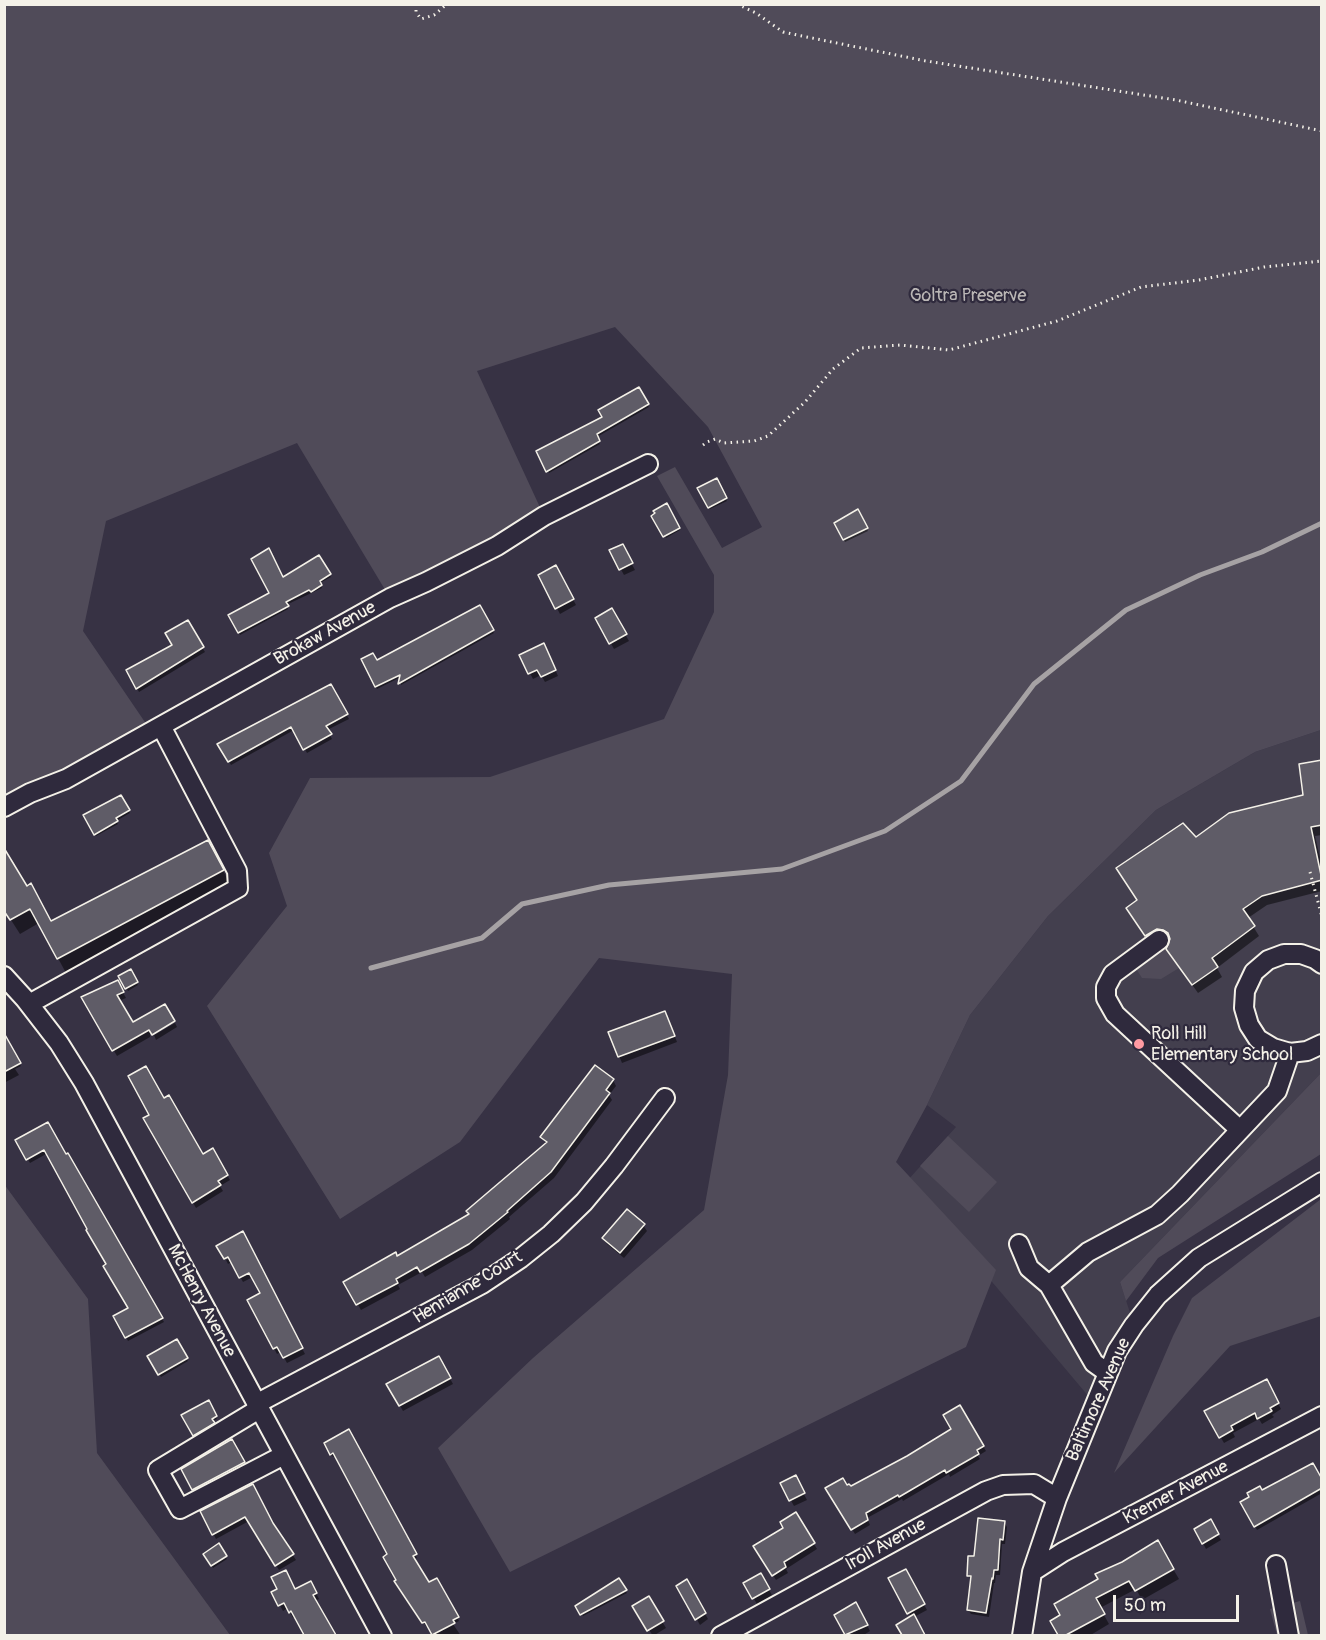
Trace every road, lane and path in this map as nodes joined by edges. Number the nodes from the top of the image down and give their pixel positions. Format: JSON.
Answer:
{"nodes":[{"id":1,"x":416,"y":4,"type":"edge"},
{"id":2,"x":447,"y":4,"type":"edge"},
{"id":3,"x":737,"y":4,"type":"edge"},
{"id":4,"x":1322,"y":131,"type":"edge"},
{"id":5,"x":1322,"y":261,"type":"edge"},
{"id":6,"x":704,"y":445,"type":"dead end"},
{"id":7,"x":648,"y":464,"type":"dead end"},
{"id":8,"x":161,"y":726,"type":"junction"},
{"id":9,"x":4,"y":807,"type":"edge"},
{"id":10,"x":1310,"y":872,"type":"dead end"},
{"id":11,"x":1322,"y":917,"type":"edge"},
{"id":12,"x":1159,"y":940,"type":"dead end"},
{"id":13,"x":1322,"y":964,"type":"edge"},
{"id":14,"x":4,"y":976,"type":"edge"},
{"id":15,"x":29,"y":1004,"type":"junction"},
{"id":16,"x":1322,"y":1044,"type":"edge"},
{"id":17,"x":1290,"y":1053,"type":"junction"},
{"id":18,"x":665,"y":1098,"type":"dead end"},
{"id":19,"x":1240,"y":1130,"type":"junction"},
{"id":20,"x":1322,"y":1182,"type":"edge"},
{"id":21,"x":1019,"y":1244,"type":"dead end"},
{"id":22,"x":1049,"y":1286,"type":"junction"},
{"id":23,"x":1108,"y":1373,"type":"junction"},
{"id":24,"x":258,"y":1407,"type":"junction"},
{"id":25,"x":1322,"y":1416,"type":"edge"},
{"id":26,"x":284,"y":1455,"type":"junction"},
{"id":27,"x":1057,"y":1498,"type":"junction"},
{"id":28,"x":1276,"y":1565,"type":"dead end"},
{"id":29,"x":1032,"y":1572,"type":"junction"},
{"id":30,"x":746,"y":1630,"type":"edge"},
{"id":31,"x":382,"y":1635,"type":"edge"},
{"id":32,"x":721,"y":1635,"type":"edge"},
{"id":33,"x":1022,"y":1635,"type":"edge"},
{"id":34,"x":1289,"y":1635,"type":"edge"}],
"edges":[{"from":1,"to":2,"type":"path"},
{"from":3,"to":4,"type":"path"},
{"from":5,"to":6,"type":"path"},
{"from":7,"to":8,"type":"street","name":"Brokaw Avenue"},
{"from":8,"to":9,"type":"street","name":"Brokaw Avenue"},
{"from":8,"to":15,"type":"street"},
{"from":10,"to":11,"type":"path"},
{"from":12,"to":19,"type":"street"},
{"from":13,"to":17,"type":"street"},
{"from":14,"to":15,"type":"street","name":"McHenry Avenue"},
{"from":15,"to":24,"type":"street","name":"McHenry Avenue"},
{"from":16,"to":17,"type":"street"},
{"from":17,"to":19,"type":"street"},
{"from":18,"to":24,"type":"street","name":"Henrianne Court"},
{"from":19,"to":22,"type":"street"},
{"from":20,"to":23,"type":"street","name":"Baltimore Avenue"},
{"from":21,"to":22,"type":"street"},
{"from":22,"to":23,"type":"street"},
{"from":23,"to":27,"type":"street","name":"Baltimore Avenue"},
{"from":24,"to":26,"type":"street","name":"McHenry Avenue"},
{"from":24,"to":26,"type":"street","name":"Henrianne Court"},
{"from":25,"to":29,"type":"street","name":"Kremer Avenue"},
{"from":26,"to":31,"type":"street","name":"McHenry Avenue"},
{"from":27,"to":29,"type":"street","name":"Baltimore Avenue"},
{"from":27,"to":30,"type":"street","name":"Iroll Avenue"},
{"from":28,"to":34,"type":"street"},
{"from":29,"to":33,"type":"street","name":"Baltimore Avenue"},
{"from":30,"to":32,"type":"street","name":"Iroll Avenue"}]}
